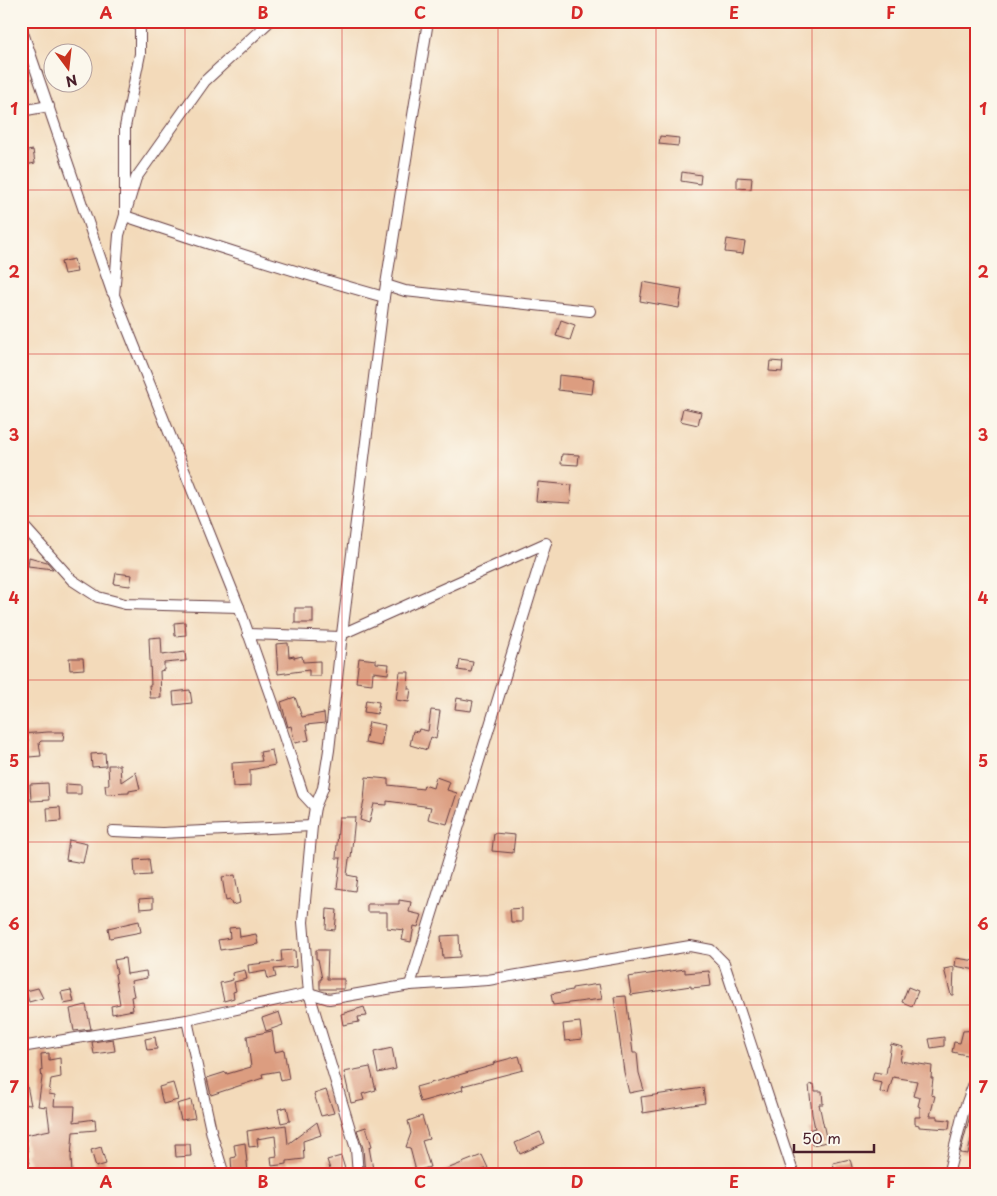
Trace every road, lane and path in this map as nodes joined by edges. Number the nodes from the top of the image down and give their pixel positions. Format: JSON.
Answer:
{"nodes":[{"id":1,"x":140,"y":21,"type":"edge"},
{"id":2,"x":270,"y":21,"type":"edge"},
{"id":3,"x":428,"y":21,"type":"edge"},
{"id":4,"x":21,"y":26,"type":"edge"},
{"id":5,"x":49,"y":106,"type":"junction"},
{"id":6,"x":21,"y":111,"type":"edge"},
{"id":7,"x":125,"y":216,"type":"junction"},
{"id":8,"x":386,"y":285,"type":"junction"},
{"id":9,"x":114,"y":295,"type":"junction"},
{"id":10,"x":384,"y":297,"type":"junction"},
{"id":11,"x":590,"y":311,"type":"dead end"},
{"id":12,"x":21,"y":523,"type":"edge"},
{"id":13,"x":239,"y":607,"type":"junction"},
{"id":14,"x":248,"y":634,"type":"junction"},
{"id":15,"x":342,"y":635,"type":"junction"},
{"id":16,"x":315,"y":807,"type":"junction"},
{"id":17,"x":312,"y":826,"type":"junction"},
{"id":18,"x":113,"y":830,"type":"dead end"},
{"id":19,"x":410,"y":985,"type":"junction"},
{"id":20,"x":310,"y":993,"type":"junction"},
{"id":21,"x":187,"y":1020,"type":"junction"},
{"id":22,"x":21,"y":1048,"type":"edge"},
{"id":23,"x":976,"y":1078,"type":"edge"},
{"id":24,"x":224,"y":1175,"type":"edge"},
{"id":25,"x":358,"y":1175,"type":"edge"},
{"id":26,"x":794,"y":1175,"type":"edge"},
{"id":27,"x":948,"y":1175,"type":"edge"}],
"edges":[{"from":1,"to":7,"type":"street"},
{"from":2,"to":7,"type":"street"},
{"from":3,"to":8,"type":"street"},
{"from":4,"to":5,"type":"street"},
{"from":5,"to":6,"type":"street"},
{"from":5,"to":9,"type":"street"},
{"from":7,"to":9,"type":"street"},
{"from":7,"to":10,"type":"street"},
{"from":8,"to":10,"type":"street"},
{"from":8,"to":11,"type":"street"},
{"from":9,"to":13,"type":"street"},
{"from":10,"to":15,"type":"street"},
{"from":12,"to":13,"type":"street"},
{"from":13,"to":14,"type":"street"},
{"from":14,"to":15,"type":"street"},
{"from":14,"to":16,"type":"street"},
{"from":15,"to":16,"type":"street"},
{"from":15,"to":19,"type":"street"},
{"from":16,"to":17,"type":"street"},
{"from":17,"to":18,"type":"street"},
{"from":17,"to":20,"type":"street"},
{"from":19,"to":20,"type":"street"},
{"from":19,"to":26,"type":"street"},
{"from":20,"to":21,"type":"street"},
{"from":20,"to":25,"type":"street"},
{"from":21,"to":22,"type":"street"},
{"from":21,"to":24,"type":"street"},
{"from":23,"to":27,"type":"street"}]}
